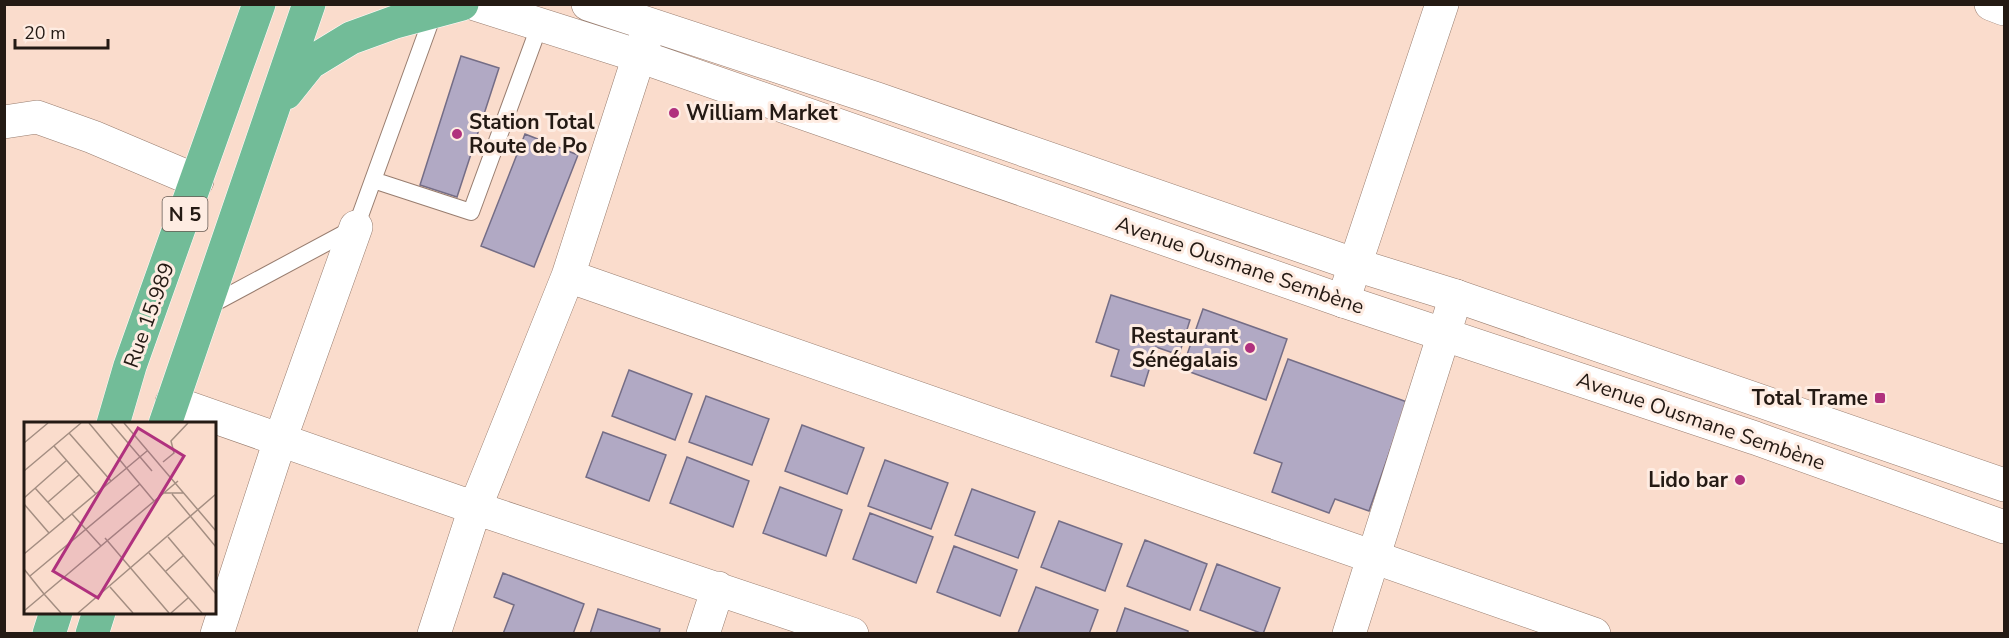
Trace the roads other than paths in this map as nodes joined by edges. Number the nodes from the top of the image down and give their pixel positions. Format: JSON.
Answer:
{"nodes":[{"id":1,"x":259,"y":4,"type":"edge"},
{"id":2,"x":309,"y":4,"type":"edge"},
{"id":3,"x":475,"y":4,"type":"edge"},
{"id":4,"x":588,"y":4,"type":"edge"},
{"id":5,"x":1442,"y":4,"type":"edge"},
{"id":6,"x":1991,"y":4,"type":"edge"},
{"id":7,"x":448,"y":8,"type":"edge"},
{"id":8,"x":2004,"y":9,"type":"edge"},
{"id":9,"x":540,"y":24,"type":"junction"},
{"id":10,"x":650,"y":26,"type":"junction"},
{"id":11,"x":639,"y":56,"type":"junction"},
{"id":12,"x":274,"y":109,"type":"junction"},
{"id":13,"x":4,"y":122,"type":"edge"},
{"id":14,"x":373,"y":180,"type":"junction"},
{"id":15,"x":197,"y":181,"type":"junction"},
{"id":16,"x":356,"y":227,"type":"junction"},
{"id":17,"x":1356,"y":265,"type":"junction"},
{"id":18,"x":568,"y":276,"type":"junction"},
{"id":19,"x":1456,"y":296,"type":"junction"},
{"id":20,"x":1343,"y":302,"type":"junction"},
{"id":21,"x":205,"y":308,"type":"junction"},
{"id":22,"x":1444,"y":334,"type":"junction"},
{"id":23,"x":168,"y":413,"type":"edge"},
{"id":24,"x":113,"y":422,"type":"edge"},
{"id":25,"x":205,"y":422,"type":"edge"},
{"id":26,"x":216,"y":425,"type":"edge"},
{"id":27,"x":280,"y":440,"type":"junction"},
{"id":28,"x":2004,"y":485,"type":"edge"},
{"id":29,"x":475,"y":508,"type":"junction"},
{"id":30,"x":2004,"y":527,"type":"edge"},
{"id":31,"x":1374,"y":556,"type":"junction"},
{"id":32,"x":718,"y":588,"type":"junction"},
{"id":33,"x":55,"y":614,"type":"edge"},
{"id":34,"x":98,"y":614,"type":"edge"},
{"id":35,"x":49,"y":633,"type":"edge"},
{"id":36,"x":92,"y":633,"type":"edge"},
{"id":37,"x":217,"y":633,"type":"edge"},
{"id":38,"x":434,"y":633,"type":"edge"},
{"id":39,"x":703,"y":633,"type":"edge"},
{"id":40,"x":852,"y":633,"type":"edge"},
{"id":41,"x":1349,"y":633,"type":"edge"},
{"id":42,"x":1594,"y":633,"type":"edge"}],
"edges":[{"from":1,"to":15,"type":"highway","name":"Rue 15.989","number":"N 5"},
{"from":2,"to":12,"type":"highway","number":"N 5"},
{"from":3,"to":9,"type":"street","name":"Avenue Ousmane Sembène"},
{"from":4,"to":10,"type":"street","name":"Avenue Ousmane Sembène"},
{"from":5,"to":17,"type":"street"},
{"from":6,"to":8,"type":"street"},
{"from":7,"to":12,"type":"highway"},
{"from":7,"to":14,"type":"lane"},
{"from":9,"to":11,"type":"street","name":"Avenue Ousmane Sembène"},
{"from":9,"to":14,"type":"lane"},
{"from":10,"to":11,"type":"street"},
{"from":10,"to":17,"type":"street","name":"Avenue Ousmane Sembène"},
{"from":11,"to":18,"type":"street"},
{"from":11,"to":20,"type":"street","name":"Avenue Ousmane Sembène"},
{"from":12,"to":21,"type":"highway","number":"N 5"},
{"from":13,"to":15,"type":"street"},
{"from":14,"to":16,"type":"lane"},
{"from":15,"to":24,"type":"highway","name":"Rue 15.989","number":"N 5"},
{"from":16,"to":21,"type":"lane"},
{"from":16,"to":27,"type":"street"},
{"from":17,"to":19,"type":"street","name":"Avenue Ousmane Sembène"},
{"from":17,"to":20,"type":"street"},
{"from":18,"to":29,"type":"street"},
{"from":18,"to":31,"type":"street"},
{"from":19,"to":22,"type":"street"},
{"from":19,"to":28,"type":"street","name":"Avenue Ousmane Sembène"},
{"from":20,"to":22,"type":"street","name":"Avenue Ousmane Sembène"},
{"from":21,"to":23,"type":"highway","number":"N 5"},
{"from":22,"to":30,"type":"street","name":"Avenue Ousmane Sembène"},
{"from":22,"to":31,"type":"street"},
{"from":23,"to":25,"type":"street"},
{"from":26,"to":27,"type":"street"},
{"from":27,"to":29,"type":"street"},
{"from":27,"to":37,"type":"street"},
{"from":29,"to":32,"type":"street"},
{"from":29,"to":38,"type":"street"},
{"from":31,"to":41,"type":"street"},
{"from":31,"to":42,"type":"street"},
{"from":32,"to":39,"type":"street"},
{"from":32,"to":40,"type":"street"},
{"from":33,"to":35,"type":"highway"},
{"from":34,"to":36,"type":"highway"}]}
